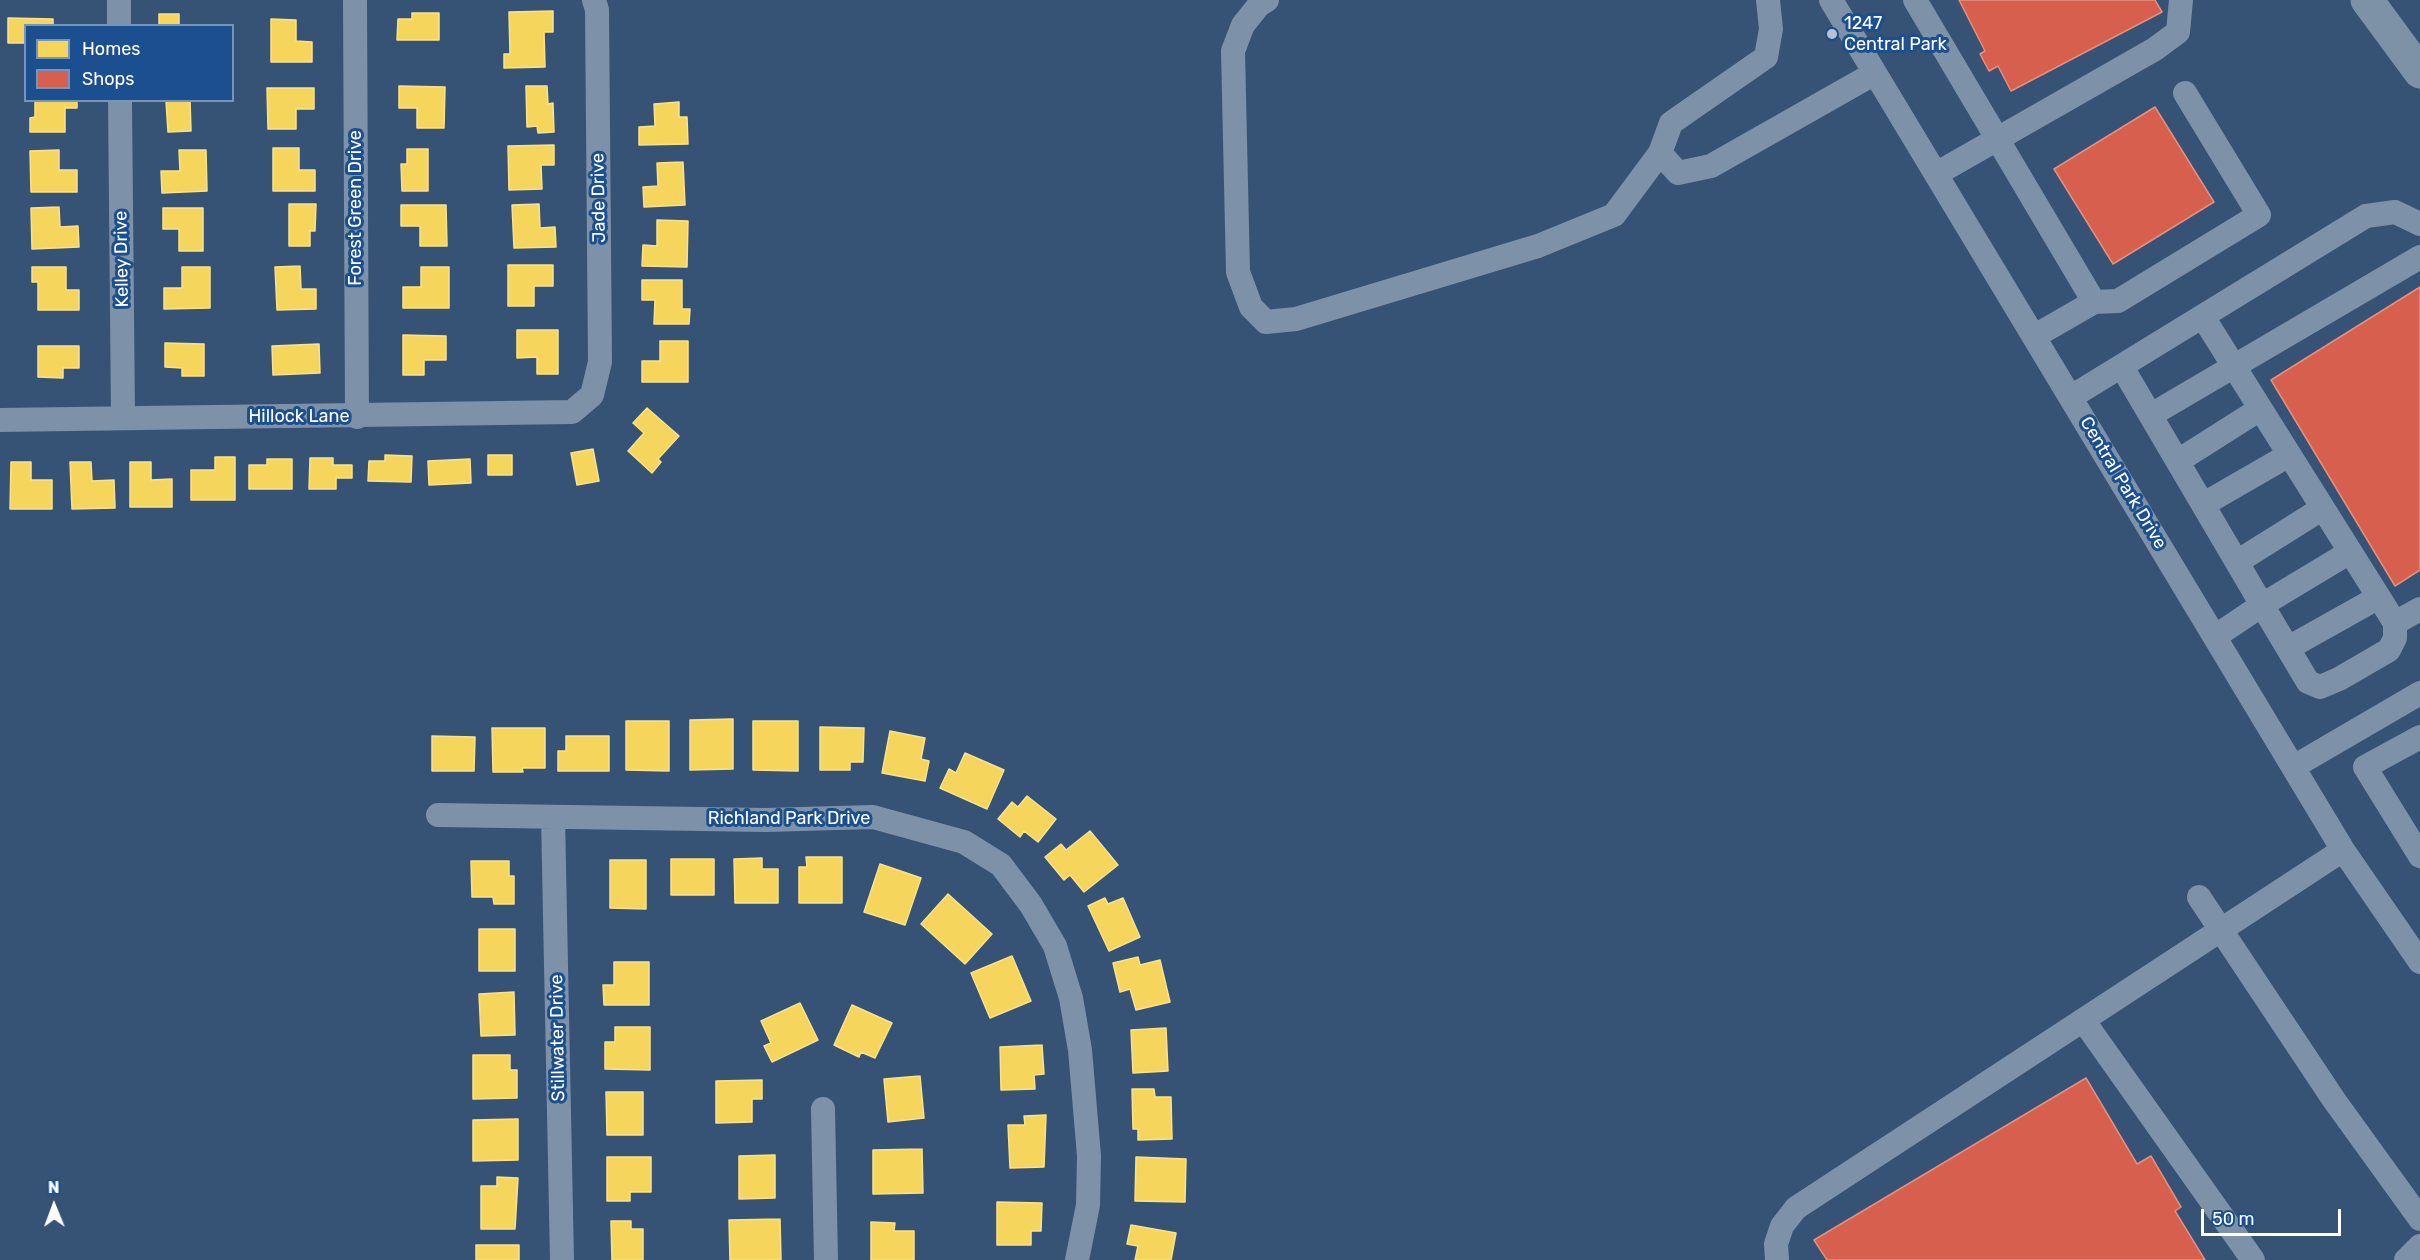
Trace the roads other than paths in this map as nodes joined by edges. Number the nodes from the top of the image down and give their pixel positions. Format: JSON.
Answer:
{"nodes":[{"id":1,"x":119,"y":0,"type":"edge"},
{"id":2,"x":355,"y":0,"type":"edge"},
{"id":3,"x":594,"y":0,"type":"edge"},
{"id":4,"x":1267,"y":0,"type":"edge"},
{"id":5,"x":1768,"y":0,"type":"edge"},
{"id":6,"x":1831,"y":0,"type":"edge"},
{"id":7,"x":1915,"y":0,"type":"edge"},
{"id":8,"x":2181,"y":0,"type":"edge"},
{"id":9,"x":2367,"y":0,"type":"edge"},
{"id":10,"x":119,"y":24,"type":"edge"},
{"id":11,"x":2420,"y":72,"type":"edge"},
{"id":12,"x":1875,"y":73,"type":"junction"},
{"id":13,"x":2185,"y":93,"type":"dead end"},
{"id":14,"x":120,"y":102,"type":"edge"},
{"id":15,"x":1998,"y":138,"type":"junction"},
{"id":16,"x":1660,"y":153,"type":"junction"},
{"id":17,"x":1936,"y":174,"type":"junction"},
{"id":18,"x":2420,"y":224,"type":"edge"},
{"id":19,"x":2420,"y":257,"type":"edge"},
{"id":20,"x":2094,"y":302,"type":"junction"},
{"id":21,"x":2203,"y":317,"type":"junction"},
{"id":22,"x":2035,"y":336,"type":"junction"},
{"id":23,"x":2122,"y":367,"type":"junction"},
{"id":24,"x":2233,"y":367,"type":"junction"},
{"id":25,"x":592,"y":395,"type":"joint"},
{"id":26,"x":2071,"y":397,"type":"junction"},
{"id":27,"x":2260,"y":409,"type":"junction"},
{"id":28,"x":2151,"y":415,"type":"junction"},
{"id":29,"x":123,"y":417,"type":"junction"},
{"id":30,"x":357,"y":417,"type":"junction"},
{"id":31,"x":0,"y":420,"type":"edge"},
{"id":32,"x":2289,"y":455,"type":"junction"},
{"id":33,"x":2178,"y":461,"type":"junction"},
{"id":34,"x":2204,"y":504,"type":"junction"},
{"id":35,"x":2323,"y":508,"type":"junction"},
{"id":36,"x":2350,"y":552,"type":"junction"},
{"id":37,"x":2237,"y":562,"type":"junction"},
{"id":38,"x":2379,"y":597,"type":"junction"},
{"id":39,"x":2262,"y":605,"type":"junction"},
{"id":40,"x":2420,"y":609,"type":"edge"},
{"id":41,"x":2395,"y":623,"type":"junction"},
{"id":42,"x":2216,"y":636,"type":"junction"},
{"id":43,"x":2288,"y":648,"type":"junction"},
{"id":44,"x":2420,"y":693,"type":"edge"},
{"id":45,"x":2392,"y":710,"type":"junction"},
{"id":46,"x":2417,"y":744,"type":"edge"},
{"id":47,"x":2295,"y":766,"type":"junction"},
{"id":48,"x":438,"y":815,"type":"dead end"},
{"id":49,"x":553,"y":817,"type":"junction"},
{"id":50,"x":2343,"y":850,"type":"junction"},
{"id":51,"x":2420,"y":856,"type":"edge"},
{"id":52,"x":2199,"y":897,"type":"dead end"},
{"id":53,"x":2220,"y":931,"type":"junction"},
{"id":54,"x":2420,"y":962,"type":"edge"},
{"id":55,"x":2083,"y":1020,"type":"junction"},
{"id":56,"x":823,"y":1108,"type":"dead end"},
{"id":57,"x":2420,"y":1219,"type":"edge"},
{"id":58,"x":2420,"y":1246,"type":"edge"},
{"id":59,"x":562,"y":1260,"type":"edge"},
{"id":60,"x":826,"y":1260,"type":"edge"},
{"id":61,"x":1077,"y":1260,"type":"edge"},
{"id":62,"x":1777,"y":1260,"type":"edge"},
{"id":63,"x":2253,"y":1260,"type":"edge"},
{"id":64,"x":2406,"y":1260,"type":"edge"}],
"edges":[{"from":1,"to":10,"type":"street"},
{"from":2,"to":30,"type":"street","name":"Forest Green Drive"},
{"from":3,"to":25,"type":"street","name":"Jade Drive"},
{"from":4,"to":16,"type":"street"},
{"from":5,"to":16,"type":"street"},
{"from":6,"to":12,"type":"street","name":"Central Park Drive"},
{"from":7,"to":15,"type":"street"},
{"from":8,"to":15,"type":"street"},
{"from":9,"to":11,"type":"highway"},
{"from":12,"to":16,"type":"street"},
{"from":12,"to":17,"type":"street","name":"Central Park Drive"},
{"from":13,"to":20,"type":"street"},
{"from":14,"to":29,"type":"street","name":"Kelley Drive"},
{"from":15,"to":17,"type":"street"},
{"from":15,"to":20,"type":"street"},
{"from":17,"to":22,"type":"street","name":"Central Park Drive"},
{"from":18,"to":21,"type":"street"},
{"from":19,"to":24,"type":"street"},
{"from":20,"to":22,"type":"street"},
{"from":21,"to":23,"type":"street"},
{"from":21,"to":24,"type":"street"},
{"from":22,"to":26,"type":"street","name":"Central Park Drive"},
{"from":23,"to":26,"type":"street"},
{"from":23,"to":28,"type":"street"},
{"from":24,"to":27,"type":"street"},
{"from":24,"to":28,"type":"street"},
{"from":25,"to":30,"type":"street","name":"Hillock Lane"},
{"from":26,"to":42,"type":"street","name":"Central Park Drive"},
{"from":27,"to":32,"type":"street"},
{"from":27,"to":33,"type":"street"},
{"from":28,"to":33,"type":"street"},
{"from":29,"to":30,"type":"street","name":"Hillock Lane"},
{"from":29,"to":31,"type":"street","name":"Hillock Lane"},
{"from":32,"to":34,"type":"street"},
{"from":32,"to":35,"type":"street"},
{"from":33,"to":34,"type":"street"},
{"from":34,"to":37,"type":"street"},
{"from":35,"to":36,"type":"street"},
{"from":35,"to":37,"type":"street"},
{"from":36,"to":38,"type":"street"},
{"from":36,"to":39,"type":"street"},
{"from":37,"to":39,"type":"street"},
{"from":38,"to":41,"type":"street"},
{"from":38,"to":43,"type":"street"},
{"from":39,"to":42,"type":"street"},
{"from":39,"to":43,"type":"street"},
{"from":40,"to":41,"type":"street"},
{"from":41,"to":43,"type":"street"},
{"from":42,"to":47,"type":"street","name":"Central Park Drive"},
{"from":44,"to":45,"type":"street"},
{"from":45,"to":46,"type":"street"},
{"from":45,"to":47,"type":"street"},
{"from":46,"to":51,"type":"street"},
{"from":47,"to":50,"type":"street","name":"Central Park Drive"},
{"from":48,"to":49,"type":"street","name":"Richland Park Drive"},
{"from":49,"to":59,"type":"street","name":"Stillwater Drive"},
{"from":49,"to":61,"type":"street","name":"Richland Park Drive"},
{"from":50,"to":53,"type":"street"},
{"from":50,"to":54,"type":"street","name":"Central Park Drive"},
{"from":52,"to":53,"type":"street"},
{"from":53,"to":55,"type":"street"},
{"from":53,"to":57,"type":"street"},
{"from":55,"to":62,"type":"street"},
{"from":55,"to":63,"type":"street"},
{"from":56,"to":60,"type":"street"},
{"from":58,"to":64,"type":"street"}]}
